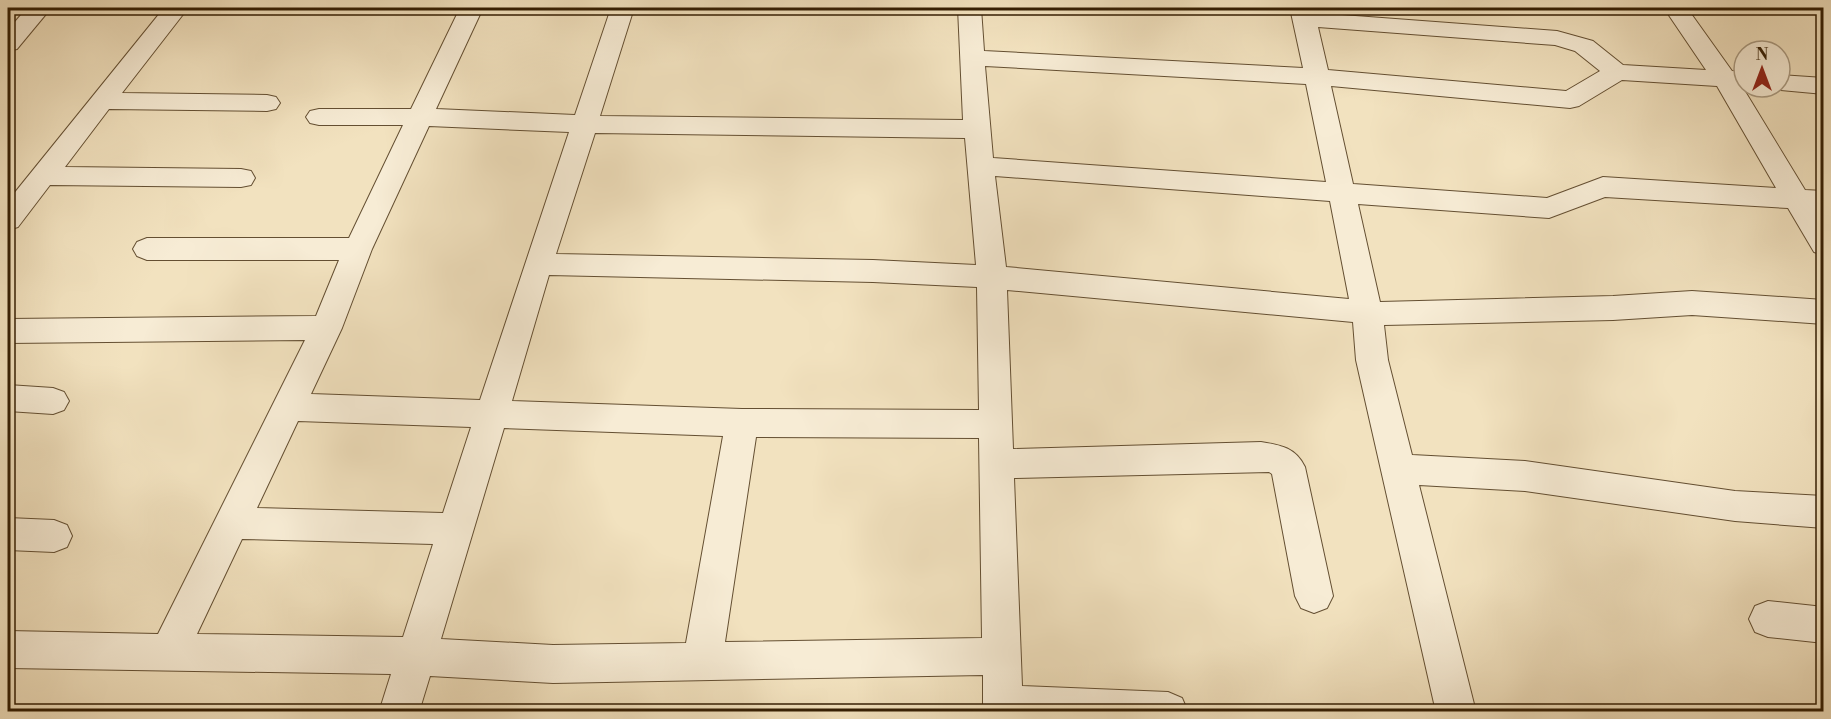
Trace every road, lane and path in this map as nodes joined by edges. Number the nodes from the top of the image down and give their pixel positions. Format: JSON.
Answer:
{"nodes":[{"id":1,"x":39,"y":8,"type":"edge"},
{"id":2,"x":176,"y":8,"type":"edge"},
{"id":3,"x":471,"y":8,"type":"edge"},
{"id":4,"x":623,"y":8,"type":"edge"},
{"id":5,"x":969,"y":8,"type":"edge"},
{"id":6,"x":1676,"y":8,"type":"edge"},
{"id":7,"x":1303,"y":13,"type":"edge"},
{"id":8,"x":8,"y":44,"type":"edge"},
{"id":9,"x":973,"y":58,"type":"junction"},
{"id":10,"x":1617,"y":72,"type":"junction"},
{"id":11,"x":1318,"y":76,"type":"junction"},
{"id":12,"x":1732,"y":76,"type":"edge"},
{"id":13,"x":1732,"y":80,"type":"edge"},
{"id":14,"x":1792,"y":84,"type":"edge"},
{"id":15,"x":1824,"y":86,"type":"edge"},
{"id":16,"x":1744,"y":99,"type":"edge"},
{"id":17,"x":102,"y":101,"type":"junction"},
{"id":18,"x":267,"y":103,"type":"dead end"},
{"id":19,"x":319,"y":117,"type":"dead end"},
{"id":20,"x":418,"y":117,"type":"junction"},
{"id":21,"x":586,"y":124,"type":"junction"},
{"id":22,"x":977,"y":129,"type":"junction"},
{"id":23,"x":982,"y":166,"type":"junction"},
{"id":24,"x":43,"y":176,"type":"junction"},
{"id":25,"x":241,"y":178,"type":"dead end"},
{"id":26,"x":1340,"y":191,"type":"junction"},
{"id":27,"x":1795,"y":200,"type":"junction"},
{"id":28,"x":1824,"y":201,"type":"edge"},
{"id":29,"x":8,"y":220,"type":"edge"},
{"id":30,"x":1824,"y":245,"type":"edge"},
{"id":31,"x":147,"y":249,"type":"dead end"},
{"id":32,"x":358,"y":249,"type":"junction"},
{"id":33,"x":538,"y":264,"type":"junction"},
{"id":34,"x":992,"y":277,"type":"junction"},
{"id":35,"x":1367,"y":311,"type":"junction"},
{"id":36,"x":1824,"y":312,"type":"edge"},
{"id":37,"x":327,"y":328,"type":"junction"},
{"id":38,"x":8,"y":331,"type":"edge"},
{"id":39,"x":8,"y":398,"type":"edge"},
{"id":40,"x":53,"y":400,"type":"dead end"},
{"id":41,"x":287,"y":407,"type":"junction"},
{"id":42,"x":491,"y":416,"type":"junction"},
{"id":43,"x":742,"y":423,"type":"junction"},
{"id":44,"x":994,"y":424,"type":"junction"},
{"id":45,"x":996,"y":464,"type":"junction"},
{"id":46,"x":1399,"y":469,"type":"junction"},
{"id":47,"x":1824,"y":512,"type":"edge"},
{"id":48,"x":233,"y":523,"type":"junction"},
{"id":49,"x":455,"y":529,"type":"junction"},
{"id":50,"x":8,"y":534,"type":"edge"},
{"id":51,"x":54,"y":536,"type":"dead end"},
{"id":52,"x":1314,"y":596,"type":"dead end"},
{"id":53,"x":1768,"y":620,"type":"dead end"},
{"id":54,"x":1824,"y":625,"type":"edge"},
{"id":55,"x":8,"y":651,"type":"edge"},
{"id":56,"x":169,"y":651,"type":"junction"},
{"id":57,"x":416,"y":656,"type":"junction"},
{"id":58,"x":1002,"y":656,"type":"junction"},
{"id":59,"x":702,"y":663,"type":"junction"},
{"id":60,"x":1003,"y":708,"type":"edge"},
{"id":61,"x":399,"y":711,"type":"edge"},
{"id":62,"x":1168,"y":711,"type":"edge"},
{"id":63,"x":1456,"y":711,"type":"edge"}],
"edges":[{"from":1,"to":8,"type":"street"},
{"from":2,"to":17,"type":"street"},
{"from":3,"to":20,"type":"street"},
{"from":4,"to":21,"type":"street"},
{"from":5,"to":9,"type":"street"},
{"from":6,"to":12,"type":"street"},
{"from":7,"to":10,"type":"street"},
{"from":7,"to":11,"type":"street"},
{"from":9,"to":11,"type":"street"},
{"from":9,"to":22,"type":"street"},
{"from":10,"to":11,"type":"street"},
{"from":10,"to":13,"type":"street"},
{"from":11,"to":26,"type":"street"},
{"from":14,"to":15,"type":"street"},
{"from":16,"to":27,"type":"street"},
{"from":17,"to":18,"type":"street"},
{"from":17,"to":24,"type":"street"},
{"from":19,"to":20,"type":"street"},
{"from":20,"to":21,"type":"street"},
{"from":20,"to":32,"type":"street"},
{"from":21,"to":22,"type":"street"},
{"from":21,"to":33,"type":"street"},
{"from":22,"to":23,"type":"street"},
{"from":23,"to":26,"type":"street"},
{"from":23,"to":34,"type":"street"},
{"from":24,"to":25,"type":"street"},
{"from":24,"to":29,"type":"street"},
{"from":26,"to":27,"type":"street"},
{"from":26,"to":35,"type":"street"},
{"from":27,"to":28,"type":"street"},
{"from":27,"to":30,"type":"street"},
{"from":31,"to":32,"type":"street"},
{"from":32,"to":37,"type":"street"},
{"from":33,"to":34,"type":"street"},
{"from":33,"to":42,"type":"street"},
{"from":34,"to":35,"type":"street"},
{"from":34,"to":44,"type":"street"},
{"from":35,"to":36,"type":"street"},
{"from":35,"to":46,"type":"street"},
{"from":37,"to":38,"type":"street"},
{"from":37,"to":41,"type":"street"},
{"from":39,"to":40,"type":"street"},
{"from":41,"to":42,"type":"street"},
{"from":41,"to":48,"type":"street"},
{"from":42,"to":43,"type":"street"},
{"from":42,"to":49,"type":"street"},
{"from":43,"to":44,"type":"street"},
{"from":43,"to":59,"type":"street"},
{"from":44,"to":45,"type":"street"},
{"from":45,"to":52,"type":"street"},
{"from":45,"to":58,"type":"street"},
{"from":46,"to":47,"type":"street"},
{"from":46,"to":63,"type":"street"},
{"from":48,"to":49,"type":"street"},
{"from":48,"to":56,"type":"street"},
{"from":49,"to":57,"type":"street"},
{"from":50,"to":51,"type":"street"},
{"from":53,"to":54,"type":"street"},
{"from":55,"to":56,"type":"street"},
{"from":56,"to":57,"type":"street"},
{"from":57,"to":59,"type":"street"},
{"from":57,"to":61,"type":"street"},
{"from":58,"to":59,"type":"street"},
{"from":58,"to":60,"type":"street"},
{"from":60,"to":62,"type":"street"}]}
